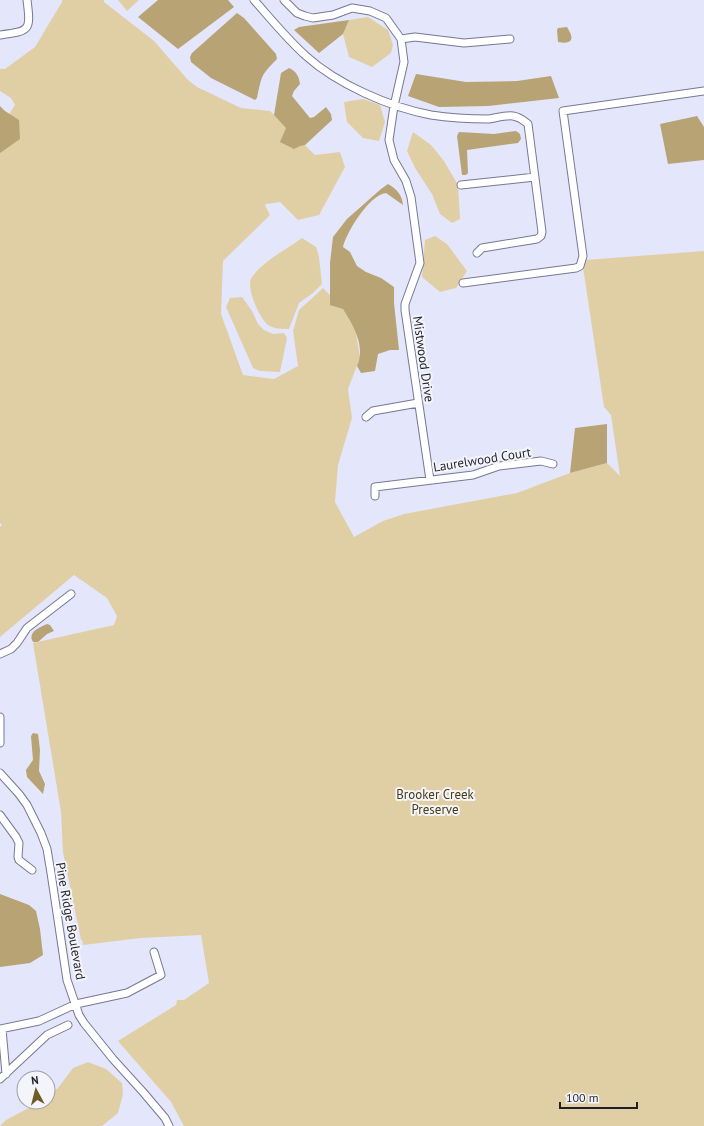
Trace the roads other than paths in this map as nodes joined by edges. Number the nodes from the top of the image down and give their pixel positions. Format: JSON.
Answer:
{"nodes":[{"id":1,"x":27,"y":0,"type":"edge"},
{"id":2,"x":254,"y":0,"type":"edge"},
{"id":3,"x":284,"y":0,"type":"edge"},
{"id":4,"x":0,"y":35,"type":"edge"},
{"id":5,"x":401,"y":39,"type":"junction"},
{"id":6,"x":510,"y":39,"type":"dead end"},
{"id":7,"x":704,"y":91,"type":"edge"},
{"id":8,"x":394,"y":106,"type":"junction"},
{"id":9,"x":535,"y":176,"type":"junction"},
{"id":10,"x":461,"y":185,"type":"dead end"},
{"id":11,"x":477,"y":253,"type":"dead end"},
{"id":12,"x":463,"y":283,"type":"dead end"},
{"id":13,"x":418,"y":403,"type":"junction"},
{"id":14,"x":366,"y":417,"type":"dead end"},
{"id":15,"x":553,"y":464,"type":"dead end"},
{"id":16,"x":430,"y":480,"type":"junction"},
{"id":17,"x":376,"y":496,"type":"dead end"},
{"id":18,"x":71,"y":594,"type":"dead end"},
{"id":19,"x":0,"y":654,"type":"edge"},
{"id":20,"x":0,"y":717,"type":"edge"},
{"id":21,"x":0,"y":743,"type":"edge"},
{"id":22,"x":0,"y":773,"type":"edge"},
{"id":23,"x":0,"y":815,"type":"edge"},
{"id":24,"x":32,"y":870,"type":"dead end"},
{"id":25,"x":154,"y":952,"type":"dead end"},
{"id":26,"x":76,"y":1004,"type":"junction"},
{"id":27,"x":68,"y":1025,"type":"dead end"},
{"id":28,"x":1,"y":1029,"type":"edge"},
{"id":29,"x":6,"y":1074,"type":"junction"},
{"id":30,"x":0,"y":1079,"type":"edge"},
{"id":31,"x":168,"y":1126,"type":"edge"}],
"edges":[{"from":1,"to":4,"type":"street"},
{"from":2,"to":8,"type":"street"},
{"from":3,"to":5,"type":"street"},
{"from":5,"to":6,"type":"street"},
{"from":5,"to":8,"type":"street","name":"Mistwood Drive"},
{"from":7,"to":12,"type":"street"},
{"from":8,"to":9,"type":"street"},
{"from":8,"to":13,"type":"street","name":"Mistwood Drive"},
{"from":9,"to":10,"type":"street"},
{"from":9,"to":11,"type":"street"},
{"from":13,"to":14,"type":"street"},
{"from":13,"to":16,"type":"street","name":"Mistwood Drive"},
{"from":15,"to":16,"type":"street","name":"Laurelwood Court"},
{"from":16,"to":17,"type":"street","name":"Laurelwood Court"},
{"from":18,"to":19,"type":"street"},
{"from":20,"to":21,"type":"street"},
{"from":22,"to":26,"type":"street","name":"Pine Ridge Boulevard"},
{"from":23,"to":24,"type":"street"},
{"from":25,"to":26,"type":"street"},
{"from":26,"to":28,"type":"street"},
{"from":26,"to":31,"type":"street","name":"Pine Ridge Boulevard"},
{"from":27,"to":29,"type":"street"},
{"from":28,"to":29,"type":"street"},
{"from":29,"to":30,"type":"street"}]}
